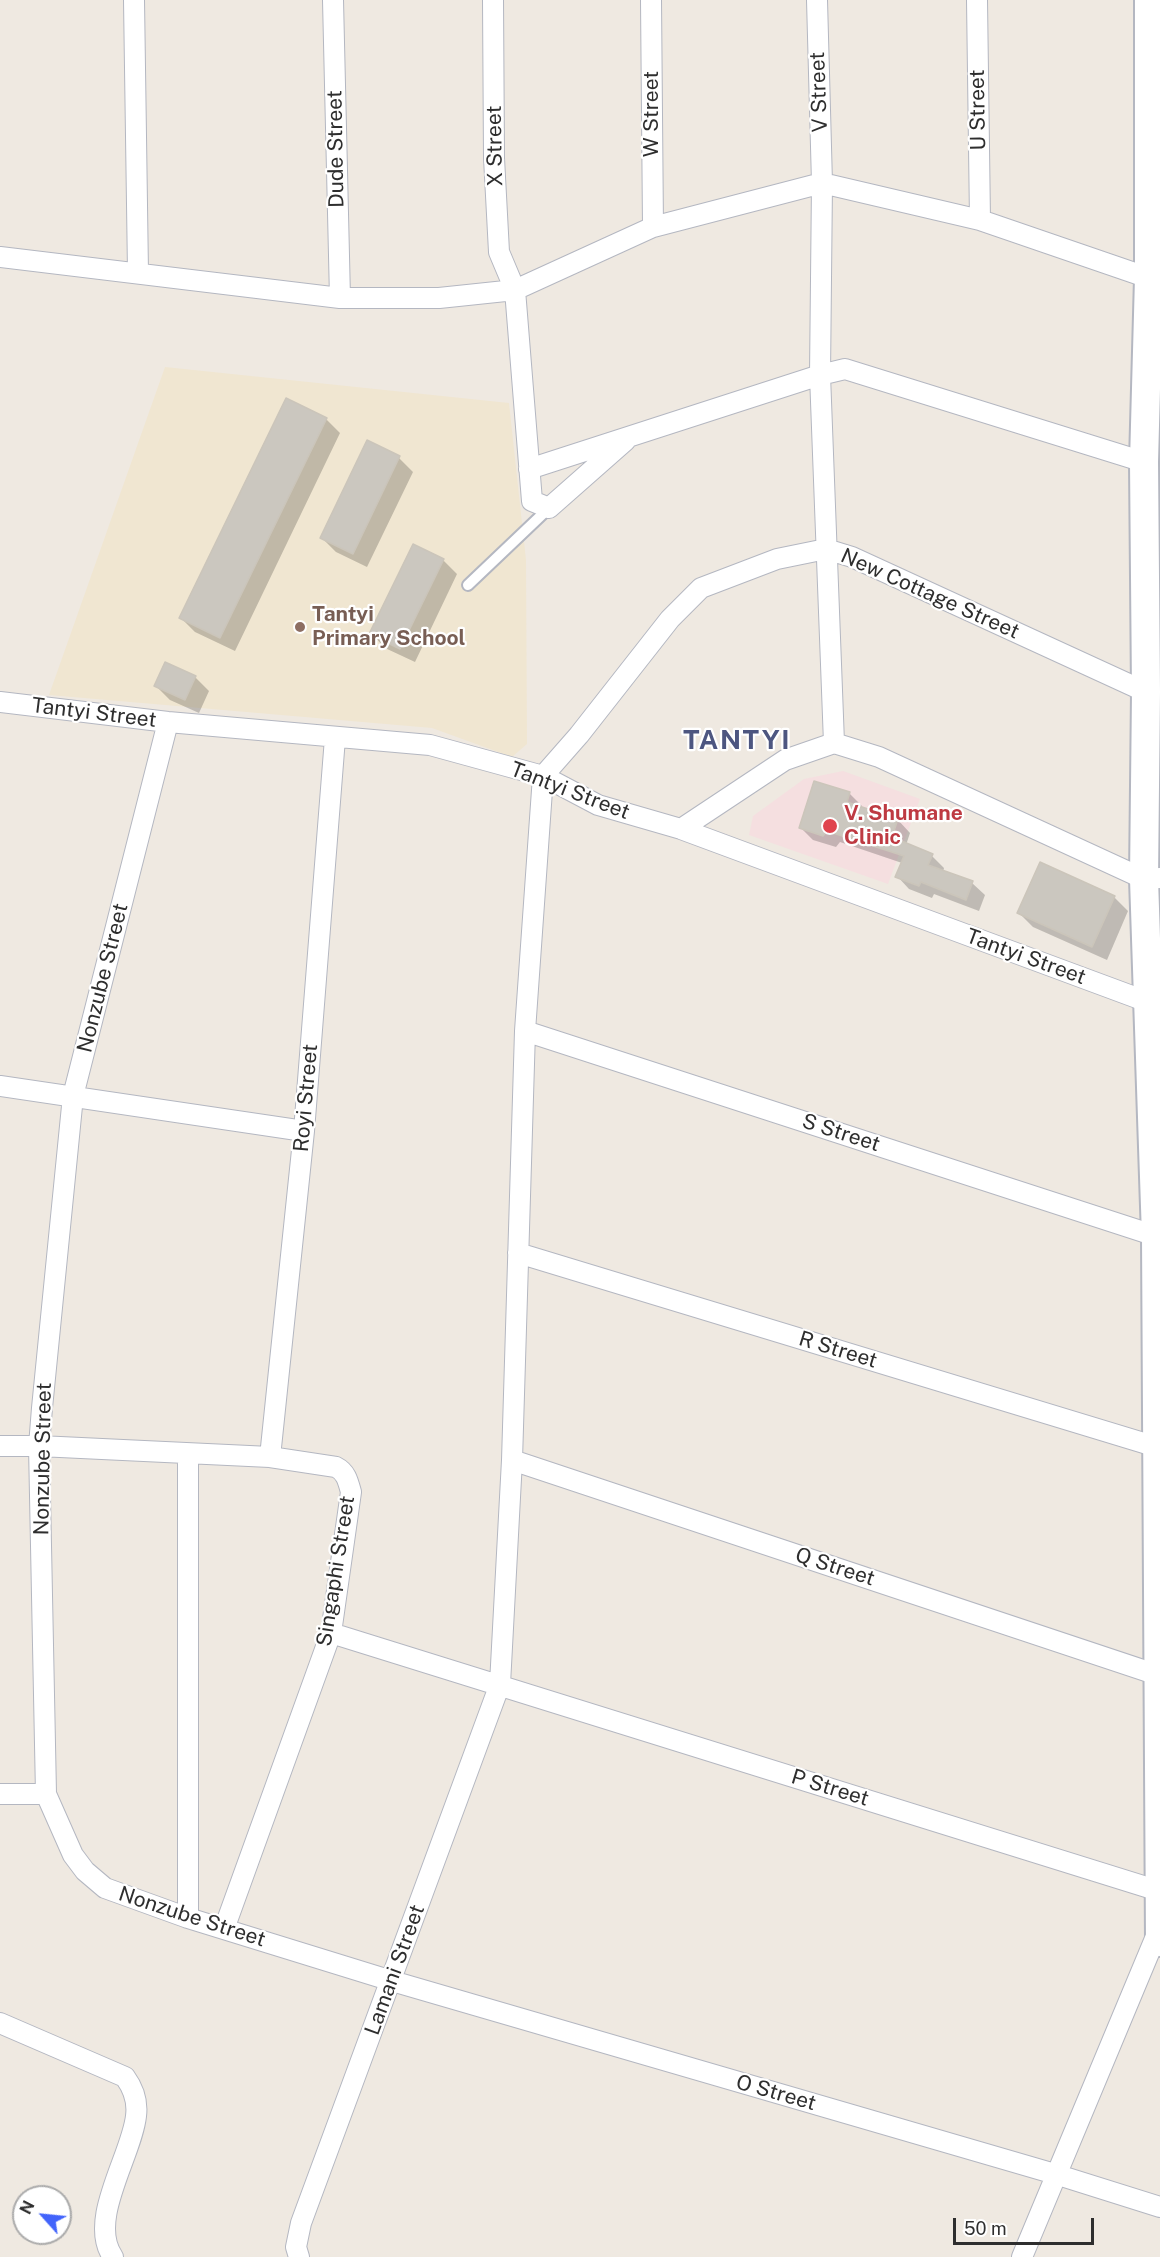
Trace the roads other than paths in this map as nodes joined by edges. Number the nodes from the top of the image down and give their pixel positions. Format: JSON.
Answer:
{"nodes":[{"id":1,"x":134,"y":0,"type":"edge"},
{"id":2,"x":333,"y":0,"type":"edge"},
{"id":3,"x":493,"y":0,"type":"edge"},
{"id":4,"x":651,"y":0,"type":"edge"},
{"id":5,"x":817,"y":0,"type":"edge"},
{"id":6,"x":976,"y":0,"type":"edge"},
{"id":7,"x":1149,"y":0,"type":"edge"},
{"id":8,"x":822,"y":183,"type":"junction"},
{"id":9,"x":980,"y":220,"type":"junction"},
{"id":10,"x":652,"y":227,"type":"junction"},
{"id":11,"x":0,"y":257,"type":"edge"},
{"id":12,"x":138,"y":272,"type":"junction"},
{"id":13,"x":1149,"y":278,"type":"junction"},
{"id":14,"x":515,"y":290,"type":"junction"},
{"id":15,"x":340,"y":298,"type":"junction"},
{"id":16,"x":820,"y":375,"type":"junction"},
{"id":17,"x":632,"y":436,"type":"junction"},
{"id":18,"x":1144,"y":462,"type":"junction"},
{"id":19,"x":529,"y":469,"type":"junction"},
{"id":20,"x":549,"y":508,"type":"junction"},
{"id":21,"x":826,"y":549,"type":"junction"},
{"id":22,"x":468,"y":585,"type":"dead end"},
{"id":23,"x":1146,"y":692,"type":"junction"},
{"id":24,"x":0,"y":702,"type":"edge"},
{"id":25,"x":168,"y":722,"type":"junction"},
{"id":26,"x":335,"y":738,"type":"junction"},
{"id":27,"x":834,"y":743,"type":"junction"},
{"id":28,"x":543,"y":776,"type":"junction"},
{"id":29,"x":681,"y":829,"type":"junction"},
{"id":30,"x":1152,"y":878,"type":"edge"},
{"id":31,"x":1149,"y":1002,"type":"junction"},
{"id":32,"x":525,"y":1031,"type":"junction"},
{"id":33,"x":0,"y":1086,"type":"edge"},
{"id":34,"x":73,"y":1096,"type":"junction"},
{"id":35,"x":304,"y":1131,"type":"junction"},
{"id":36,"x":1156,"y":1236,"type":"junction"},
{"id":37,"x":519,"y":1252,"type":"junction"},
{"id":38,"x":0,"y":1446,"type":"edge"},
{"id":39,"x":39,"y":1446,"type":"junction"},
{"id":40,"x":1157,"y":1447,"type":"junction"},
{"id":41,"x":188,"y":1454,"type":"junction"},
{"id":42,"x":270,"y":1457,"type":"junction"},
{"id":43,"x":512,"y":1460,"type":"junction"},
{"id":44,"x":331,"y":1633,"type":"junction"},
{"id":45,"x":1158,"y":1675,"type":"junction"},
{"id":46,"x":500,"y":1684,"type":"junction"},
{"id":47,"x":0,"y":1794,"type":"edge"},
{"id":48,"x":46,"y":1794,"type":"junction"},
{"id":49,"x":1159,"y":1915,"type":"edge"},
{"id":50,"x":188,"y":1918,"type":"junction"},
{"id":51,"x":224,"y":1929,"type":"junction"},
{"id":52,"x":392,"y":1981,"type":"junction"},
{"id":53,"x":0,"y":2023,"type":"edge"},
{"id":54,"x":1055,"y":2174,"type":"junction"},
{"id":55,"x":1160,"y":2207,"type":"edge"},
{"id":56,"x":113,"y":2257,"type":"edge"},
{"id":57,"x":299,"y":2257,"type":"edge"},
{"id":58,"x":1022,"y":2257,"type":"edge"}],
"edges":[{"from":1,"to":12,"type":"street"},
{"from":2,"to":15,"type":"street","name":"Dude Street"},
{"from":3,"to":14,"type":"street","name":"X Street"},
{"from":4,"to":10,"type":"street","name":"W Street"},
{"from":5,"to":8,"type":"street","name":"V Street"},
{"from":6,"to":9,"type":"street","name":"U Street"},
{"from":7,"to":13,"type":"street"},
{"from":8,"to":9,"type":"street"},
{"from":8,"to":10,"type":"street"},
{"from":8,"to":16,"type":"street","name":"V Street"},
{"from":9,"to":13,"type":"street"},
{"from":10,"to":14,"type":"street"},
{"from":11,"to":12,"type":"street"},
{"from":12,"to":15,"type":"street"},
{"from":13,"to":18,"type":"street"},
{"from":14,"to":15,"type":"street"},
{"from":14,"to":19,"type":"street","name":"X Street"},
{"from":16,"to":17,"type":"street"},
{"from":16,"to":18,"type":"street"},
{"from":16,"to":21,"type":"street","name":"V Street"},
{"from":17,"to":19,"type":"street"},
{"from":17,"to":20,"type":"street"},
{"from":18,"to":23,"type":"street"},
{"from":19,"to":20,"type":"street","name":"X Street"},
{"from":20,"to":22,"type":"lane"},
{"from":21,"to":23,"type":"street","name":"New Cottage Street"},
{"from":21,"to":27,"type":"street","name":"V Street"},
{"from":21,"to":28,"type":"street","name":"New Cottage Street"},
{"from":23,"to":30,"type":"street"},
{"from":24,"to":25,"type":"street","name":"Tantyi Street"},
{"from":25,"to":26,"type":"street","name":"Tantyi Street"},
{"from":25,"to":34,"type":"street","name":"Nonzube Street"},
{"from":26,"to":28,"type":"street","name":"Tantyi Street"},
{"from":26,"to":35,"type":"street","name":"Royi Street"},
{"from":27,"to":29,"type":"street"},
{"from":27,"to":30,"type":"street"},
{"from":28,"to":29,"type":"street","name":"Tantyi Street"},
{"from":28,"to":32,"type":"street","name":"Lamani Street"},
{"from":29,"to":31,"type":"street","name":"Tantyi Street"},
{"from":30,"to":31,"type":"street"},
{"from":31,"to":36,"type":"street"},
{"from":32,"to":36,"type":"street","name":"S Street"},
{"from":32,"to":37,"type":"street","name":"Lamani Street"},
{"from":33,"to":34,"type":"street"},
{"from":34,"to":35,"type":"street"},
{"from":34,"to":39,"type":"street","name":"Nonzube Street"},
{"from":35,"to":42,"type":"street","name":"Royi Street"},
{"from":36,"to":40,"type":"street"},
{"from":37,"to":40,"type":"street","name":"R Street"},
{"from":37,"to":43,"type":"street","name":"Lamani Street"},
{"from":38,"to":39,"type":"street","name":"Singaphi Street"},
{"from":39,"to":41,"type":"street","name":"Singaphi Street"},
{"from":39,"to":48,"type":"street","name":"Nonzube Street"},
{"from":40,"to":45,"type":"street"},
{"from":41,"to":42,"type":"street","name":"Singaphi Street"},
{"from":41,"to":50,"type":"street"},
{"from":42,"to":44,"type":"street","name":"Singaphi Street"},
{"from":43,"to":45,"type":"street","name":"Q Street"},
{"from":43,"to":46,"type":"street","name":"Lamani Street"},
{"from":44,"to":46,"type":"street","name":"P Street"},
{"from":44,"to":51,"type":"street","name":"Singaphi Street"},
{"from":45,"to":49,"type":"street"},
{"from":46,"to":49,"type":"street","name":"P Street"},
{"from":46,"to":52,"type":"street","name":"Lamani Street"},
{"from":47,"to":48,"type":"street"},
{"from":48,"to":50,"type":"street","name":"Nonzube Street"},
{"from":49,"to":54,"type":"street"},
{"from":50,"to":51,"type":"street","name":"Nonzube Street"},
{"from":51,"to":52,"type":"street","name":"Nonzube Street"},
{"from":52,"to":54,"type":"street","name":"O Street"},
{"from":52,"to":57,"type":"street","name":"Lamani Street"},
{"from":53,"to":56,"type":"street"},
{"from":54,"to":55,"type":"street","name":"O Street"},
{"from":54,"to":58,"type":"street"}]}
